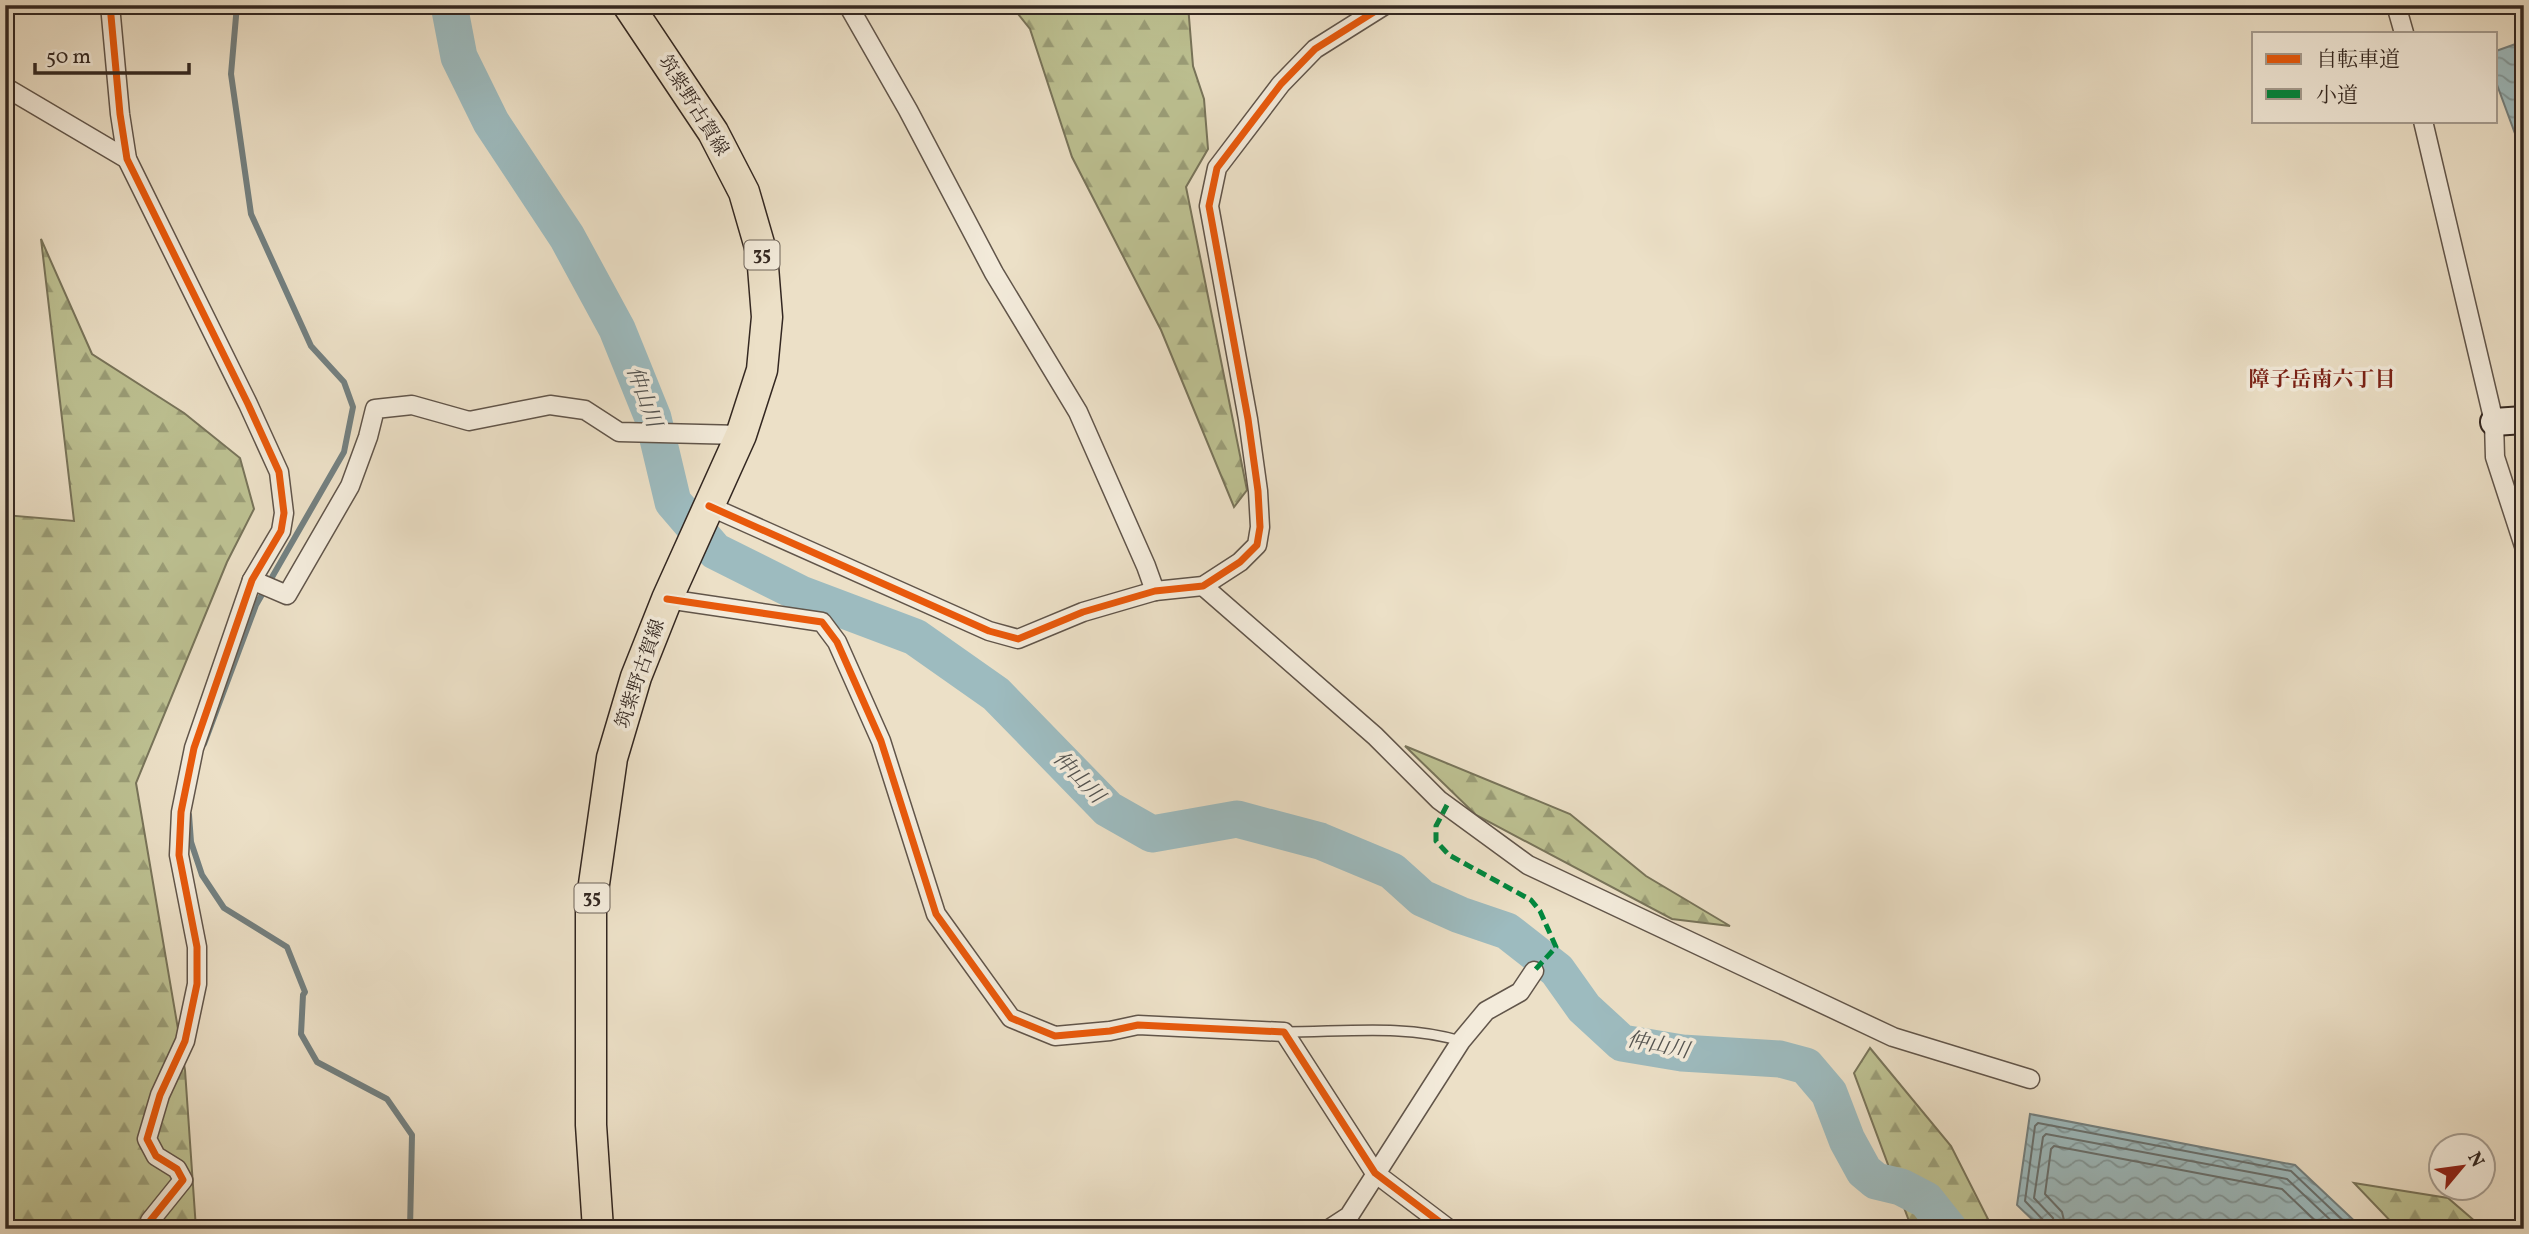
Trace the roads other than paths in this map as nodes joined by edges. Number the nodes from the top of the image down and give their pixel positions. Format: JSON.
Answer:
{"nodes":[{"id":1,"x":110,"y":5,"type":"edge"},
{"id":2,"x":628,"y":5,"type":"edge"},
{"id":3,"x":848,"y":5,"type":"edge"},
{"id":4,"x":1385,"y":5,"type":"edge"},
{"id":5,"x":2396,"y":5,"type":"edge"},
{"id":6,"x":2404,"y":32,"type":"edge"},
{"id":7,"x":5,"y":87,"type":"edge"},
{"id":8,"x":2423,"y":122,"type":"edge"},
{"id":9,"x":127,"y":159,"type":"junction"},
{"id":10,"x":2524,"y":420,"type":"edge"},
{"id":11,"x":2494,"y":422,"type":"junction"},
{"id":12,"x":741,"y":435,"type":"junction"},
{"id":13,"x":704,"y":517,"type":"junction"},
{"id":14,"x":2524,"y":546,"type":"edge"},
{"id":15,"x":252,"y":580,"type":"junction"},
{"id":16,"x":1203,"y":586,"type":"junction"},
{"id":17,"x":671,"y":589,"type":"junction"},
{"id":18,"x":1155,"y":591,"type":"junction"},
{"id":19,"x":1534,"y":971,"type":"dead end"},
{"id":20,"x":1284,"y":1032,"type":"junction"},
{"id":21,"x":1461,"y":1041,"type":"junction"},
{"id":22,"x":2030,"y":1079,"type":"dead end"},
{"id":23,"x":1375,"y":1173,"type":"junction"},
{"id":24,"x":151,"y":1229,"type":"edge"},
{"id":25,"x":598,"y":1229,"type":"edge"},
{"id":26,"x":1329,"y":1229,"type":"edge"},
{"id":27,"x":1449,"y":1229,"type":"edge"}],
"edges":[{"from":1,"to":9,"type":"street"},
{"from":2,"to":12,"type":"main road","name":"筑紫野古賀線","number":"35"},
{"from":3,"to":18,"type":"street"},
{"from":4,"to":16,"type":"street"},
{"from":5,"to":6,"type":"street"},
{"from":7,"to":9,"type":"street"},
{"from":8,"to":11,"type":"street"},
{"from":9,"to":15,"type":"street"},
{"from":10,"to":11,"type":"street"},
{"from":11,"to":14,"type":"street"},
{"from":12,"to":13,"type":"main road","name":"筑紫野古賀線","number":"35"},
{"from":12,"to":15,"type":"street"},
{"from":13,"to":17,"type":"main road","name":"筑紫野古賀線","number":"35"},
{"from":13,"to":18,"type":"street"},
{"from":15,"to":24,"type":"street"},
{"from":16,"to":18,"type":"street"},
{"from":16,"to":22,"type":"street"},
{"from":17,"to":20,"type":"street"},
{"from":17,"to":25,"type":"main road","name":"筑紫野古賀線","number":"35"},
{"from":19,"to":21,"type":"street"},
{"from":20,"to":21,"type":"lane"},
{"from":20,"to":23,"type":"street"},
{"from":21,"to":23,"type":"street"},
{"from":23,"to":26,"type":"street"},
{"from":23,"to":27,"type":"street"}]}
